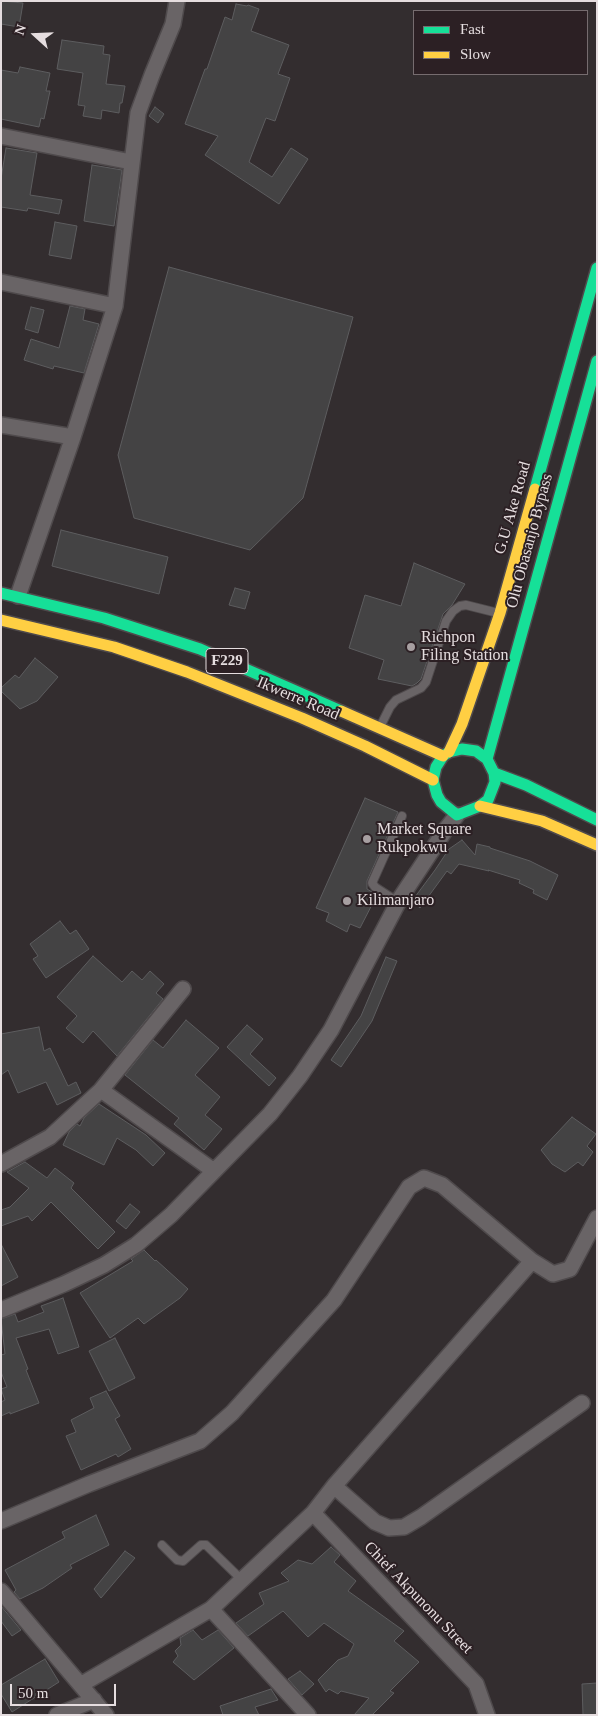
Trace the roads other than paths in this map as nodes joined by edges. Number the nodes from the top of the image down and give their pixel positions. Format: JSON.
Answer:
{"nodes":[{"id":1,"x":177,"y":1,"type":"edge"},
{"id":2,"x":1,"y":136,"type":"edge"},
{"id":3,"x":131,"y":162,"type":"junction"},
{"id":4,"x":597,"y":268,"type":"edge"},
{"id":5,"x":1,"y":282,"type":"edge"},
{"id":6,"x":115,"y":306,"type":"junction"},
{"id":7,"x":597,"y":361,"type":"edge"},
{"id":8,"x":1,"y":425,"type":"edge"},
{"id":9,"x":73,"y":437,"type":"junction"},
{"id":10,"x":1,"y":593,"type":"edge"},
{"id":11,"x":18,"y":596,"type":"junction"},
{"id":12,"x":500,"y":613,"type":"junction"},
{"id":13,"x":1,"y":620,"type":"edge"},
{"id":14,"x":380,"y":728,"type":"junction"},
{"id":15,"x":446,"y":754,"type":"junction"},
{"id":16,"x":487,"y":759,"type":"junction"},
{"id":17,"x":494,"y":773,"type":"junction"},
{"id":18,"x":433,"y":780,"type":"junction"},
{"id":19,"x":480,"y":806,"type":"junction"},
{"id":20,"x":457,"y":815,"type":"junction"},
{"id":21,"x":402,"y":816,"type":"dead end"},
{"id":22,"x":597,"y":820,"type":"edge"},
{"id":23,"x":597,"y":845,"type":"edge"},
{"id":24,"x":398,"y":902,"type":"junction"},
{"id":25,"x":183,"y":989,"type":"dead end"},
{"id":26,"x":101,"y":1090,"type":"junction"},
{"id":27,"x":1,"y":1164,"type":"edge"},
{"id":28,"x":214,"y":1171,"type":"junction"},
{"id":29,"x":597,"y":1218,"type":"edge"},
{"id":30,"x":532,"y":1261,"type":"junction"},
{"id":31,"x":1,"y":1310,"type":"edge"},
{"id":32,"x":582,"y":1403,"type":"dead end"},
{"id":33,"x":334,"y":1486,"type":"junction"},
{"id":34,"x":313,"y":1513,"type":"junction"},
{"id":35,"x":1,"y":1521,"type":"edge"},
{"id":36,"x":162,"y":1545,"type":"dead end"},
{"id":37,"x":242,"y":1580,"type":"junction"},
{"id":38,"x":1,"y":1591,"type":"edge"},
{"id":39,"x":211,"y":1609,"type":"junction"},
{"id":40,"x":82,"y":1684,"type":"junction"},
{"id":41,"x":94,"y":1700,"type":"junction"},
{"id":42,"x":57,"y":1715,"type":"edge"},
{"id":43,"x":106,"y":1715,"type":"edge"},
{"id":44,"x":308,"y":1715,"type":"edge"},
{"id":45,"x":487,"y":1715,"type":"edge"}],
"edges":[{"from":1,"to":3,"type":"street"},
{"from":2,"to":3,"type":"street"},
{"from":3,"to":6,"type":"street"},
{"from":4,"to":12,"type":"main road","name":"G.U Ake Road"},
{"from":5,"to":6,"type":"street"},
{"from":6,"to":9,"type":"street"},
{"from":7,"to":16,"type":"main road","name":"Olu Obasanjo Bypass"},
{"from":8,"to":9,"type":"street"},
{"from":9,"to":11,"type":"street"},
{"from":10,"to":11,"type":"main road","number":"F229"},
{"from":11,"to":14,"type":"main road","number":"F229"},
{"from":12,"to":14,"type":"lane"},
{"from":12,"to":15,"type":"main road","name":"G.U Ake Road"},
{"from":13,"to":18,"type":"main road","name":"Ikwerre Road","number":"F229"},
{"from":14,"to":15,"type":"main road","number":"F229"},
{"from":15,"to":16,"type":"main road","number":"F229"},
{"from":15,"to":18,"type":"main road"},
{"from":16,"to":17,"type":"main road"},
{"from":17,"to":19,"type":"main road"},
{"from":17,"to":22,"type":"main road"},
{"from":18,"to":20,"type":"main road"},
{"from":19,"to":20,"type":"main road"},
{"from":19,"to":23,"type":"main road"},
{"from":20,"to":24,"type":"street"},
{"from":21,"to":24,"type":"lane"},
{"from":24,"to":28,"type":"street"},
{"from":25,"to":26,"type":"street"},
{"from":26,"to":27,"type":"street"},
{"from":26,"to":28,"type":"street"},
{"from":28,"to":31,"type":"street"},
{"from":29,"to":30,"type":"street"},
{"from":30,"to":33,"type":"street"},
{"from":30,"to":35,"type":"street"},
{"from":32,"to":33,"type":"street"},
{"from":33,"to":34,"type":"street"},
{"from":34,"to":37,"type":"street"},
{"from":34,"to":45,"type":"street","name":"Chief Akpunonu Street"},
{"from":36,"to":37,"type":"lane"},
{"from":37,"to":39,"type":"street"},
{"from":38,"to":40,"type":"street"},
{"from":39,"to":40,"type":"street"},
{"from":39,"to":44,"type":"street"},
{"from":40,"to":41,"type":"street"},
{"from":41,"to":42,"type":"street"},
{"from":41,"to":43,"type":"street"}]}
